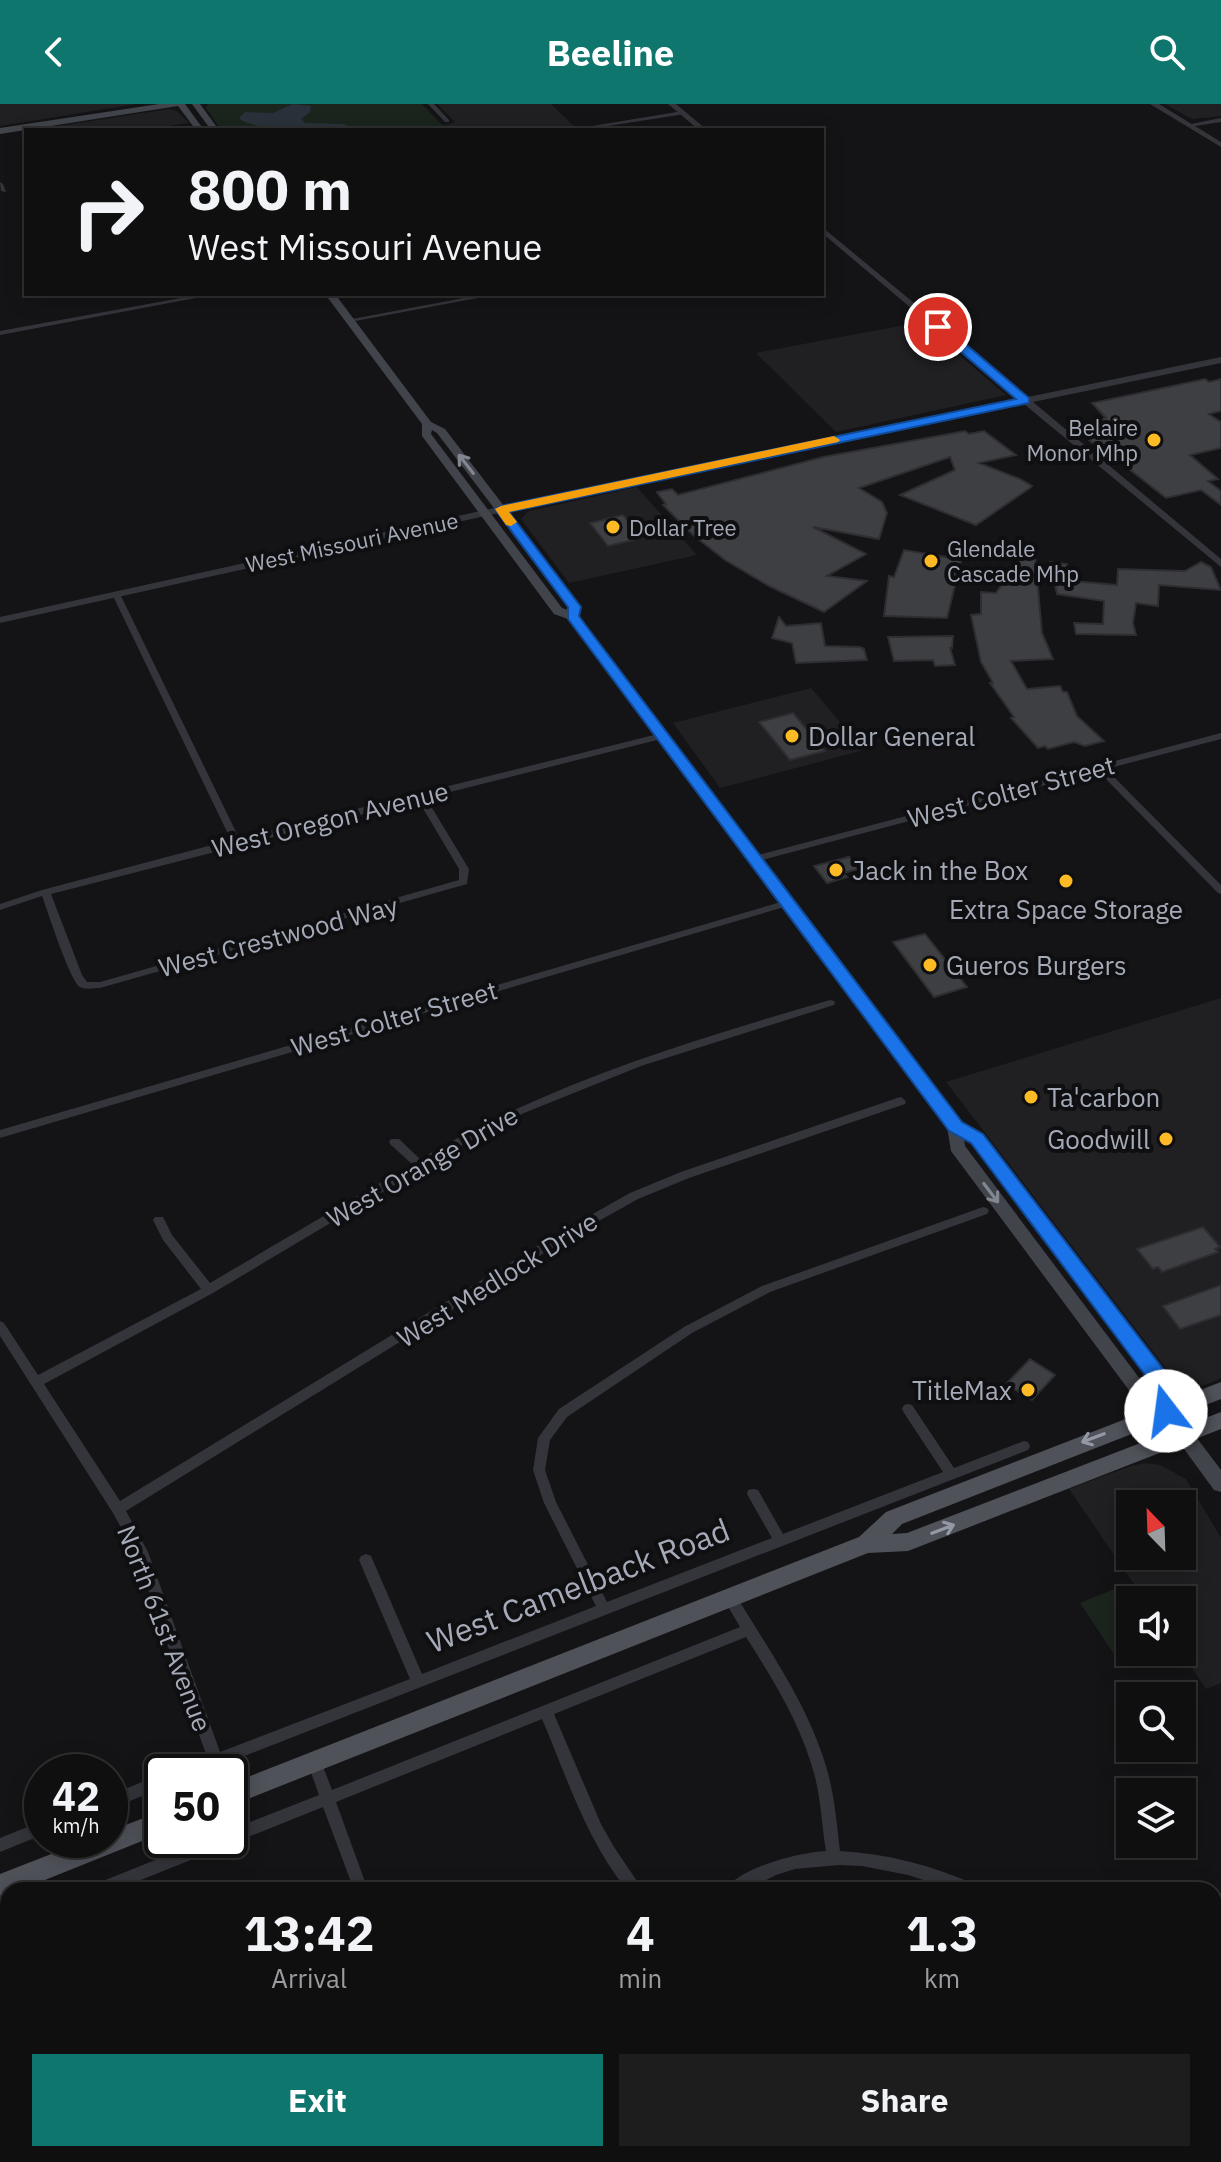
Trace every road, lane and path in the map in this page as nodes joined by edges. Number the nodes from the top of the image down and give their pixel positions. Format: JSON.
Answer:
{"nodes":[{"id":1,"x":175,"y":104,"type":"edge"},
{"id":2,"x":181,"y":104,"type":"edge"},
{"id":3,"x":196,"y":104,"type":"edge"},
{"id":4,"x":431,"y":104,"type":"edge"},
{"id":5,"x":672,"y":104,"type":"edge"},
{"id":6,"x":1154,"y":104,"type":"edge"},
{"id":7,"x":683,"y":113,"type":"junction"},
{"id":8,"x":1221,"y":120,"type":"edge"},
{"id":9,"x":447,"y":121,"type":"dead end"},
{"id":10,"x":1189,"y":125,"type":"junction"},
{"id":11,"x":199,"y":128,"type":"edge"},
{"id":12,"x":214,"y":128,"type":"edge"},
{"id":13,"x":584,"y":128,"type":"edge"},
{"id":14,"x":701,"y":128,"type":"edge"},
{"id":15,"x":0,"y":131,"type":"edge"},
{"id":16,"x":1221,"y":145,"type":"edge"},
{"id":17,"x":824,"y":233,"type":"edge"},
{"id":18,"x":203,"y":296,"type":"edge"},
{"id":19,"x":332,"y":296,"type":"edge"},
{"id":20,"x":485,"y":296,"type":"edge"},
{"id":21,"x":350,"y":320,"type":"junction"},
{"id":22,"x":0,"y":333,"type":"edge"},
{"id":23,"x":1221,"y":360,"type":"edge"},
{"id":24,"x":1025,"y":400,"type":"junction"},
{"id":25,"x":427,"y":424,"type":"junction"},
{"id":26,"x":501,"y":509,"type":"junction"},
{"id":27,"x":485,"y":513,"type":"junction"},
{"id":28,"x":1221,"y":564,"type":"edge"},
{"id":29,"x":116,"y":594,"type":"junction"},
{"id":30,"x":572,"y":616,"type":"junction"},
{"id":31,"x":0,"y":620,"type":"edge"},
{"id":32,"x":662,"y":736,"type":"junction"},
{"id":33,"x":1221,"y":736,"type":"edge"},
{"id":34,"x":1100,"y":768,"type":"junction"},
{"id":35,"x":420,"y":795,"type":"junction"},
{"id":36,"x":236,"y":842,"type":"junction"},
{"id":37,"x":754,"y":859,"type":"junction"},
{"id":38,"x":1221,"y":891,"type":"edge"},
{"id":39,"x":45,"y":892,"type":"junction"},
{"id":40,"x":788,"y":903,"type":"junction"},
{"id":41,"x":0,"y":907,"type":"edge"},
{"id":42,"x":830,"y":1003,"type":"dead end"},
{"id":43,"x":901,"y":1101,"type":"dead end"},
{"id":44,"x":0,"y":1134,"type":"edge"},
{"id":45,"x":395,"y":1142,"type":"dead end"},
{"id":46,"x":420,"y":1165,"type":"junction"},
{"id":47,"x":983,"y":1211,"type":"dead end"},
{"id":48,"x":159,"y":1220,"type":"dead end"},
{"id":49,"x":209,"y":1290,"type":"junction"},
{"id":50,"x":0,"y":1326,"type":"edge"},
{"id":51,"x":37,"y":1382,"type":"junction"},
{"id":52,"x":1221,"y":1390,"type":"edge"},
{"id":53,"x":908,"y":1409,"type":"dead end"},
{"id":54,"x":1166,"y":1411,"type":"junction"},
{"id":55,"x":1221,"y":1420,"type":"edge"},
{"id":56,"x":1184,"y":1434,"type":"junction"},
{"id":57,"x":1024,"y":1446,"type":"dead end"},
{"id":58,"x":999,"y":1465,"type":"junction"},
{"id":59,"x":951,"y":1474,"type":"junction"},
{"id":60,"x":1221,"y":1484,"type":"edge"},
{"id":61,"x":753,"y":1494,"type":"dead end"},
{"id":62,"x":118,"y":1509,"type":"junction"},
{"id":63,"x":780,"y":1540,"type":"junction"},
{"id":64,"x":867,"y":1544,"type":"junction"},
{"id":65,"x":366,"y":1560,"type":"dead end"},
{"id":66,"x":730,"y":1598,"type":"junction"},
{"id":67,"x":604,"y":1609,"type":"junction"},
{"id":68,"x":749,"y":1630,"type":"junction"},
{"id":69,"x":418,"y":1682,"type":"junction"},
{"id":70,"x":546,"y":1711,"type":"junction"},
{"id":71,"x":214,"y":1754,"type":"edge"},
{"id":72,"x":247,"y":1754,"type":"edge"},
{"id":73,"x":314,"y":1761,"type":"junction"},
{"id":74,"x":248,"y":1788,"type":"edge"},
{"id":75,"x":329,"y":1798,"type":"junction"},
{"id":76,"x":144,"y":1829,"type":"edge"},
{"id":77,"x":248,"y":1830,"type":"edge"},
{"id":78,"x":24,"y":1835,"type":"edge"},
{"id":79,"x":0,"y":1845,"type":"edge"},
{"id":80,"x":178,"y":1858,"type":"edge"},
{"id":81,"x":834,"y":1859,"type":"junction"},
{"id":82,"x":10,"y":1882,"type":"edge"},
{"id":83,"x":118,"y":1882,"type":"edge"},
{"id":84,"x":358,"y":1882,"type":"edge"},
{"id":85,"x":628,"y":1882,"type":"edge"},
{"id":86,"x":751,"y":1882,"type":"edge"},
{"id":87,"x":949,"y":1882,"type":"edge"}],
"edges":[{"from":1,"to":15,"type":"main road"},
{"from":2,"to":11,"type":"main road"},
{"from":3,"to":12,"type":"main road"},
{"from":4,"to":9,"type":"street"},
{"from":5,"to":7,"type":"street"},
{"from":6,"to":10,"type":"street"},
{"from":7,"to":13,"type":"street"},
{"from":7,"to":14,"type":"street"},
{"from":8,"to":10,"type":"street"},
{"from":10,"to":16,"type":"street"},
{"from":17,"to":24,"type":"street"},
{"from":18,"to":22,"type":"street"},
{"from":19,"to":21,"type":"main road"},
{"from":20,"to":21,"type":"street"},
{"from":21,"to":25,"type":"main road"},
{"from":23,"to":24,"type":"street","name":"West Missouri Avenue"},
{"from":24,"to":26,"type":"street","name":"West Missouri Avenue"},
{"from":24,"to":28,"type":"street"},
{"from":26,"to":25,"type":"main road","one_way":true},
{"from":25,"to":27,"type":"main road"},
{"from":26,"to":27,"type":"street","name":"West Missouri Avenue"},
{"from":26,"to":30,"type":"main road"},
{"from":27,"to":29,"type":"street","name":"West Missouri Avenue"},
{"from":27,"to":30,"type":"main road"},
{"from":29,"to":31,"type":"street","name":"West Missouri Avenue"},
{"from":29,"to":36,"type":"street"},
{"from":30,"to":32,"type":"main road"},
{"from":32,"to":35,"type":"street","name":"West Oregon Avenue"},
{"from":32,"to":37,"type":"main road"},
{"from":33,"to":34,"type":"street","name":"West Colter Street"},
{"from":34,"to":37,"type":"street","name":"West Colter Street"},
{"from":34,"to":38,"type":"street"},
{"from":35,"to":36,"type":"street","name":"West Oregon Avenue"},
{"from":35,"to":39,"type":"street","name":"West Crestwood Way"},
{"from":36,"to":39,"type":"street","name":"West Oregon Avenue"},
{"from":37,"to":40,"type":"main road"},
{"from":39,"to":41,"type":"street","name":"West Oregon Avenue"},
{"from":40,"to":44,"type":"street","name":"West Colter Street"},
{"from":40,"to":54,"type":"main road"},
{"from":42,"to":46,"type":"street","name":"West Orange Drive"},
{"from":43,"to":62,"type":"street","name":"West Medlock Drive"},
{"from":45,"to":46,"type":"street"},
{"from":46,"to":49,"type":"street","name":"West Orange Drive"},
{"from":47,"to":67,"type":"street"},
{"from":48,"to":49,"type":"street"},
{"from":49,"to":51,"type":"street","name":"West Orange Drive"},
{"from":50,"to":51,"type":"street","name":"North 61st Avenue"},
{"from":51,"to":62,"type":"street","name":"North 61st Avenue"},
{"from":52,"to":54,"type":"main road","name":"West Camelback Road"},
{"from":53,"to":59,"type":"street"},
{"from":54,"to":56,"type":"main road"},
{"from":54,"to":58,"type":"main road","name":"West Camelback Road","one_way":true},
{"from":55,"to":56,"type":"main road","name":"West Camelback Road"},
{"from":56,"to":60,"type":"main road"},
{"from":64,"to":56,"type":"main road","name":"West Camelback Road","one_way":true},
{"from":57,"to":58,"type":"street","name":"West Camelback Road"},
{"from":58,"to":59,"type":"street","name":"West Camelback Road"},
{"from":58,"to":64,"type":"main road","name":"West Camelback Road"},
{"from":59,"to":63,"type":"street","name":"West Camelback Road"},
{"from":61,"to":63,"type":"street"},
{"from":62,"to":71,"type":"street","name":"North 61st Avenue"},
{"from":63,"to":67,"type":"street","name":"West Camelback Road"},
{"from":64,"to":66,"type":"main road","name":"West Camelback Road"},
{"from":65,"to":69,"type":"street"},
{"from":66,"to":68,"type":"street"},
{"from":66,"to":73,"type":"main road","name":"West Camelback Road"},
{"from":67,"to":69,"type":"street","name":"West Camelback Road"},
{"from":68,"to":70,"type":"street"},
{"from":68,"to":81,"type":"street"},
{"from":69,"to":72,"type":"street","name":"West Camelback Road"},
{"from":70,"to":75,"type":"street"},
{"from":70,"to":85,"type":"street"},
{"from":73,"to":74,"type":"main road","name":"West Camelback Road"},
{"from":73,"to":75,"type":"street"},
{"from":75,"to":77,"type":"street"},
{"from":75,"to":84,"type":"street"},
{"from":76,"to":82,"type":"main road"},
{"from":78,"to":79,"type":"street"},
{"from":80,"to":83,"type":"street"},
{"from":81,"to":86,"type":"street"},
{"from":81,"to":87,"type":"street"}]}
